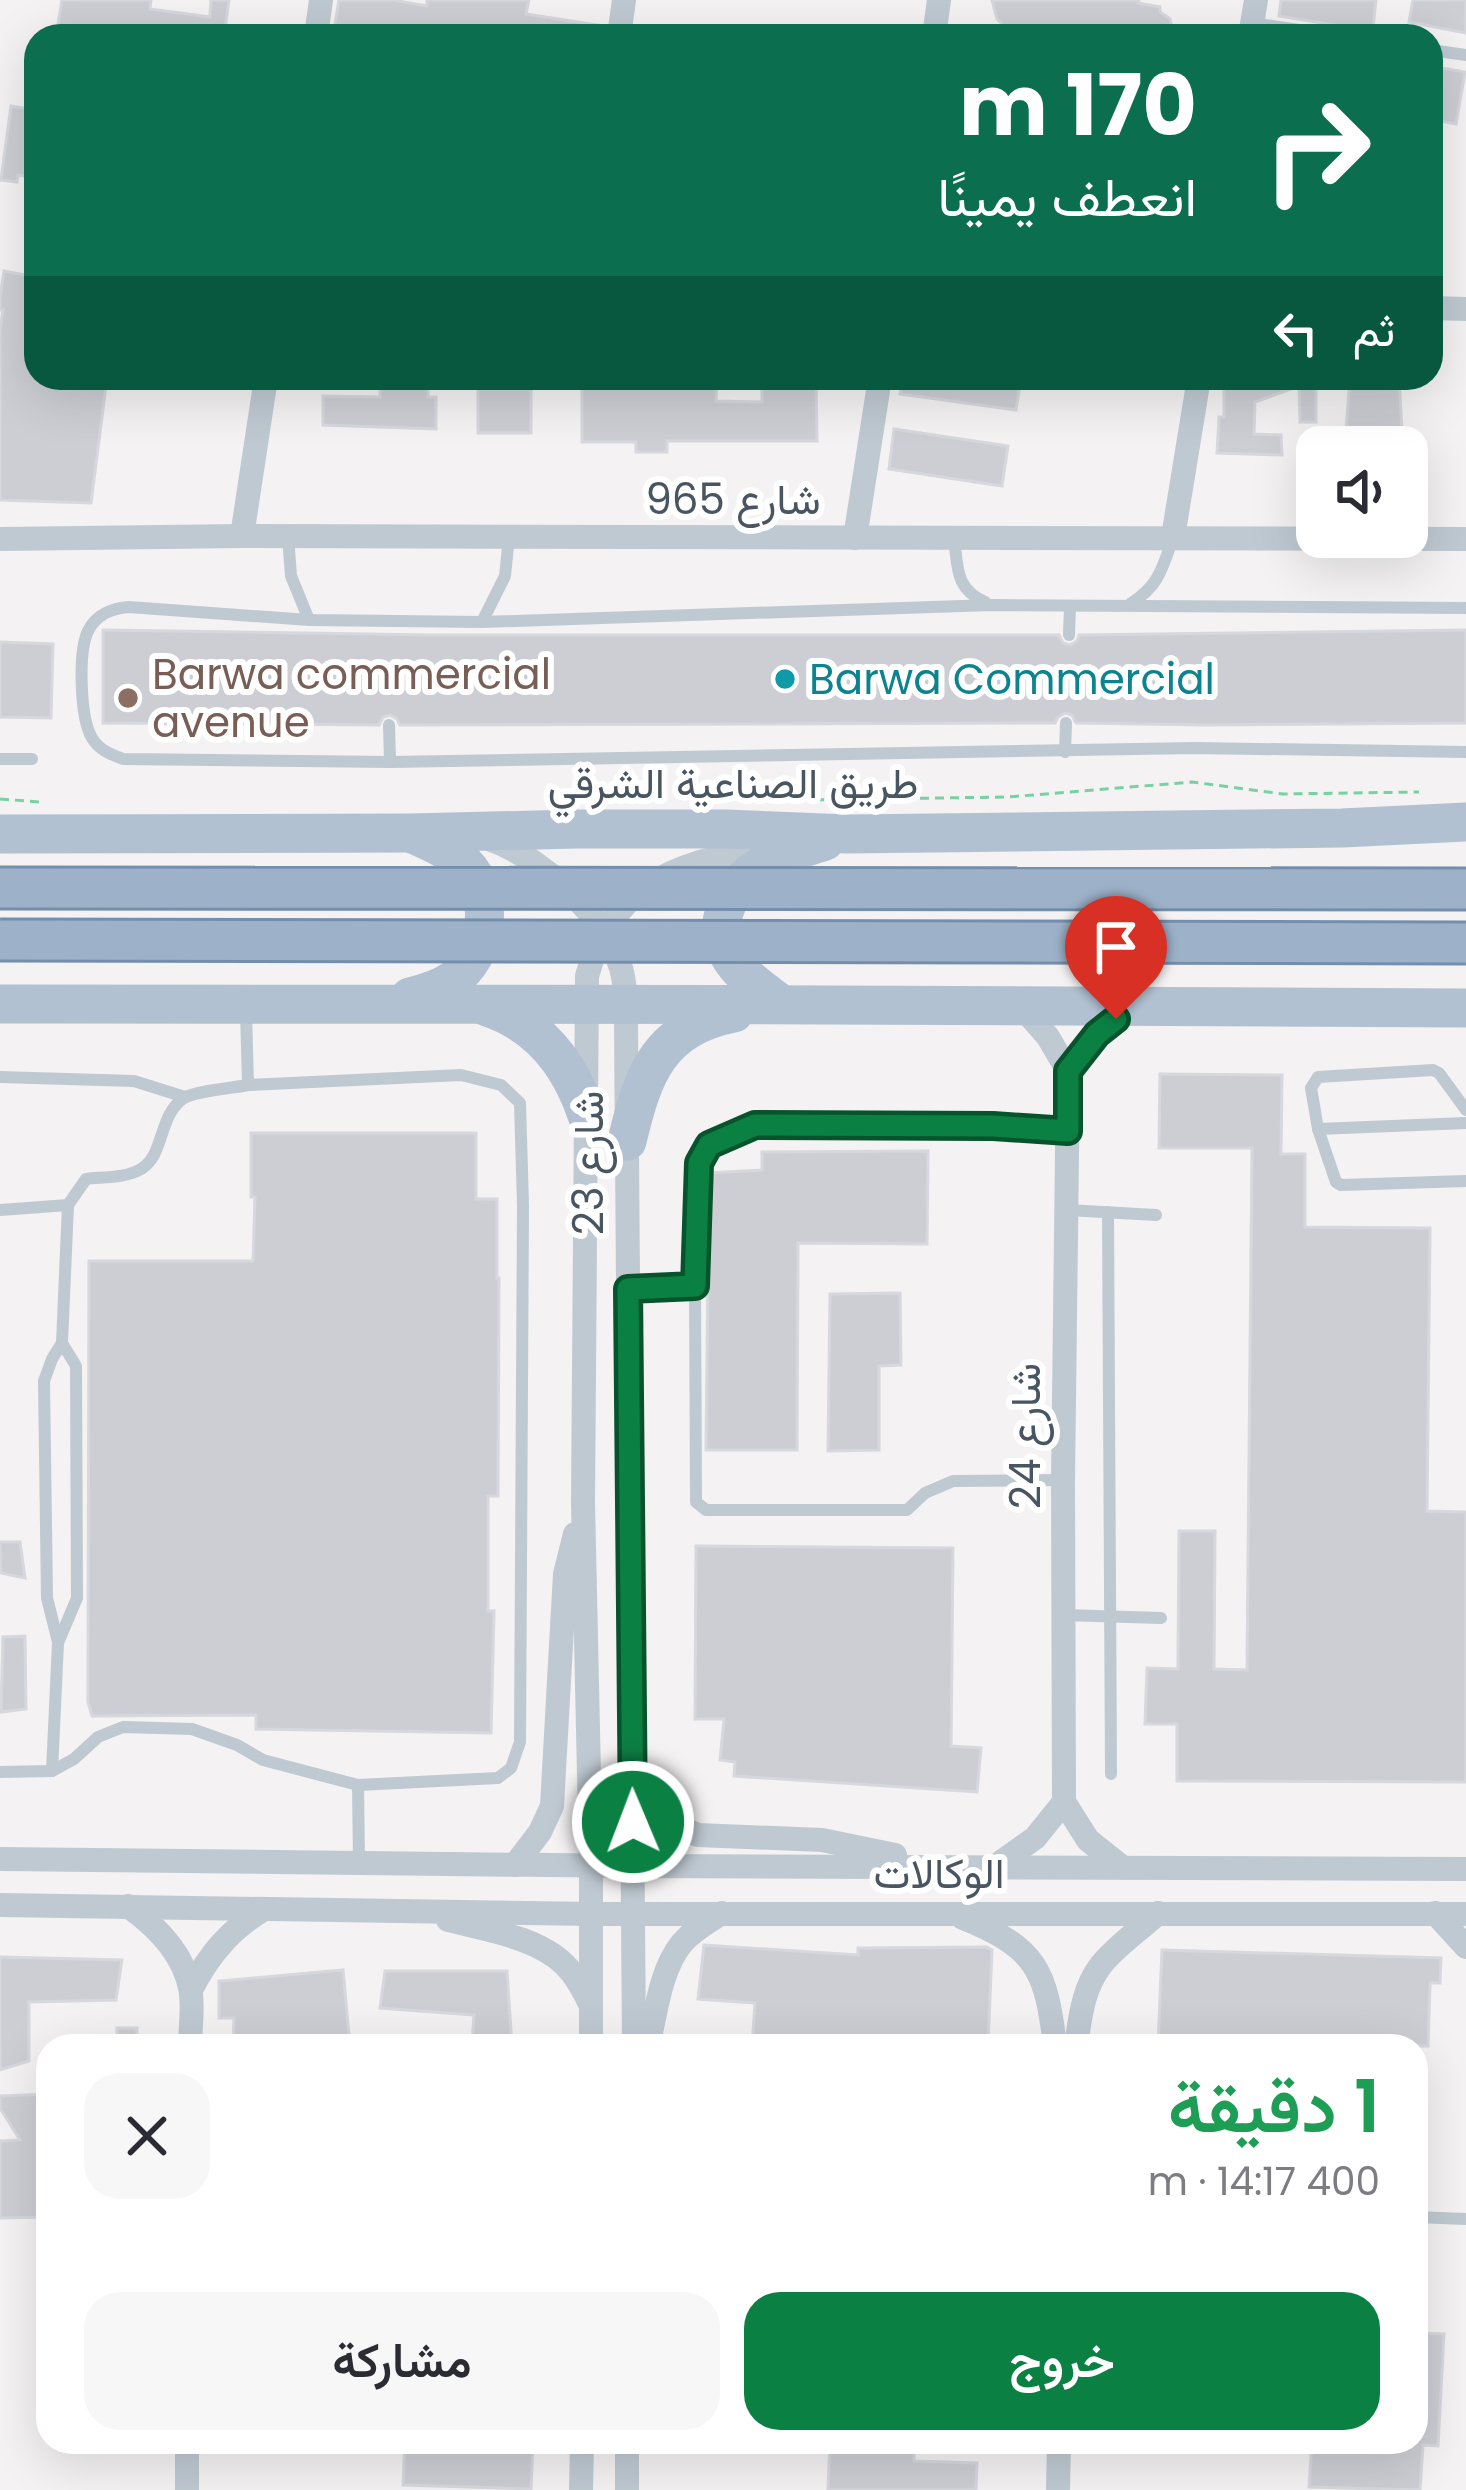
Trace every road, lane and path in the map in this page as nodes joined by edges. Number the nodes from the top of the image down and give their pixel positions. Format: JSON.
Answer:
{"nodes":[{"id":1,"x":264,"y":390,"type":"edge"},
{"id":2,"x":878,"y":390,"type":"edge"},
{"id":3,"x":1197,"y":390,"type":"edge"},
{"id":4,"x":242,"y":536,"type":"junction"},
{"id":5,"x":287,"y":536,"type":"junction"},
{"id":6,"x":509,"y":537,"type":"junction"},
{"id":7,"x":1173,"y":537,"type":"junction"},
{"id":8,"x":0,"y":538,"type":"edge"},
{"id":9,"x":855,"y":538,"type":"junction"},
{"id":10,"x":954,"y":538,"type":"junction"},
{"id":11,"x":1466,"y":539,"type":"edge"},
{"id":12,"x":992,"y":605,"type":"junction"},
{"id":13,"x":1129,"y":605,"type":"junction"},
{"id":14,"x":1070,"y":607,"type":"junction"},
{"id":15,"x":1466,"y":608,"type":"edge"},
{"id":16,"x":309,"y":620,"type":"junction"},
{"id":17,"x":482,"y":622,"type":"junction"},
{"id":18,"x":1069,"y":635,"type":"dead end"},
{"id":19,"x":1066,"y":723,"type":"dead end"},
{"id":20,"x":389,"y":725,"type":"dead end"},
{"id":21,"x":1065,"y":752,"type":"junction"},
{"id":22,"x":1466,"y":752,"type":"edge"},
{"id":23,"x":0,"y":759,"type":"edge"},
{"id":24,"x":32,"y":759,"type":"dead end"},
{"id":25,"x":390,"y":762,"type":"junction"},
{"id":26,"x":1466,"y":822,"type":"edge"},
{"id":27,"x":467,"y":832,"type":"junction"},
{"id":28,"x":411,"y":833,"type":"junction"},
{"id":29,"x":0,"y":834,"type":"edge"},
{"id":30,"x":848,"y":834,"type":"junction"},
{"id":31,"x":0,"y":888,"type":"edge"},
{"id":32,"x":1466,"y":889,"type":"edge"},
{"id":33,"x":602,"y":934,"type":"junction"},
{"id":34,"x":0,"y":940,"type":"edge"},
{"id":35,"x":1466,"y":944,"type":"edge"},
{"id":36,"x":381,"y":1002,"type":"junction"},
{"id":37,"x":245,"y":1003,"type":"junction"},
{"id":38,"x":470,"y":1003,"type":"junction"},
{"id":39,"x":606,"y":1003,"type":"junction"},
{"id":40,"x":0,"y":1004,"type":"edge"},
{"id":41,"x":781,"y":1004,"type":"junction"},
{"id":42,"x":1136,"y":1007,"type":"junction"},
{"id":43,"x":1023,"y":1008,"type":"junction"},
{"id":44,"x":1466,"y":1008,"type":"edge"},
{"id":45,"x":1068,"y":1071,"type":"junction"},
{"id":46,"x":0,"y":1077,"type":"edge"},
{"id":47,"x":248,"y":1085,"type":"junction"},
{"id":48,"x":184,"y":1097,"type":"junction"},
{"id":49,"x":1466,"y":1110,"type":"edge"},
{"id":50,"x":587,"y":1115,"type":"junction"},
{"id":51,"x":1466,"y":1123,"type":"edge"},
{"id":52,"x":1318,"y":1129,"type":"junction"},
{"id":53,"x":1068,"y":1131,"type":"junction"},
{"id":54,"x":627,"y":1141,"type":"junction"},
{"id":55,"x":1466,"y":1181,"type":"edge"},
{"id":56,"x":68,"y":1205,"type":"junction"},
{"id":57,"x":0,"y":1210,"type":"edge"},
{"id":58,"x":1066,"y":1210,"type":"junction"},
{"id":59,"x":1108,"y":1212,"type":"junction"},
{"id":60,"x":1156,"y":1215,"type":"dead end"},
{"id":61,"x":695,"y":1286,"type":"junction"},
{"id":62,"x":628,"y":1289,"type":"junction"},
{"id":63,"x":62,"y":1343,"type":"junction"},
{"id":64,"x":1063,"y":1480,"type":"junction"},
{"id":65,"x":583,"y":1502,"type":"junction"},
{"id":66,"x":1064,"y":1615,"type":"junction"},
{"id":67,"x":1108,"y":1616,"type":"junction"},
{"id":68,"x":1161,"y":1618,"type":"dead end"},
{"id":69,"x":58,"y":1643,"type":"junction"},
{"id":70,"x":52,"y":1771,"type":"junction"},
{"id":71,"x":0,"y":1772,"type":"edge"},
{"id":72,"x":1111,"y":1774,"type":"dead end"},
{"id":73,"x":632,"y":1779,"type":"junction"},
{"id":74,"x":358,"y":1785,"type":"junction"},
{"id":75,"x":1064,"y":1802,"type":"junction"},
{"id":76,"x":0,"y":1859,"type":"edge"},
{"id":77,"x":358,"y":1863,"type":"junction"},
{"id":78,"x":515,"y":1865,"type":"junction"},
{"id":79,"x":944,"y":1865,"type":"junction"},
{"id":80,"x":591,"y":1866,"type":"junction"},
{"id":81,"x":634,"y":1866,"type":"junction"},
{"id":82,"x":996,"y":1866,"type":"junction"},
{"id":83,"x":1123,"y":1867,"type":"junction"},
{"id":84,"x":1466,"y":1869,"type":"edge"},
{"id":85,"x":0,"y":1905,"type":"edge"},
{"id":86,"x":128,"y":1906,"type":"junction"},
{"id":87,"x":265,"y":1908,"type":"junction"},
{"id":88,"x":411,"y":1910,"type":"junction"},
{"id":89,"x":722,"y":1912,"type":"junction"},
{"id":90,"x":949,"y":1912,"type":"junction"},
{"id":91,"x":635,"y":1913,"type":"junction"},
{"id":92,"x":1158,"y":1913,"type":"junction"},
{"id":93,"x":1435,"y":1913,"type":"junction"},
{"id":94,"x":592,"y":1914,"type":"junction"},
{"id":95,"x":1466,"y":1914,"type":"edge"},
{"id":96,"x":1466,"y":1947,"type":"edge"},
{"id":97,"x":190,"y":1990,"type":"junction"},
{"id":98,"x":591,"y":2007,"type":"junction"},
{"id":99,"x":190,"y":2034,"type":"edge"},
{"id":100,"x":591,"y":2034,"type":"edge"},
{"id":101,"x":634,"y":2034,"type":"edge"},
{"id":102,"x":650,"y":2034,"type":"edge"},
{"id":103,"x":1053,"y":2034,"type":"edge"},
{"id":104,"x":1078,"y":2034,"type":"edge"},
{"id":105,"x":1428,"y":2217,"type":"edge"},
{"id":106,"x":1466,"y":2219,"type":"edge"},
{"id":107,"x":188,"y":2454,"type":"edge"},
{"id":108,"x":582,"y":2454,"type":"edge"},
{"id":109,"x":627,"y":2454,"type":"edge"},
{"id":110,"x":1059,"y":2454,"type":"edge"},
{"id":111,"x":187,"y":2490,"type":"edge"},
{"id":112,"x":581,"y":2490,"type":"edge"},
{"id":113,"x":627,"y":2490,"type":"edge"},
{"id":114,"x":1058,"y":2490,"type":"edge"}],
"edges":[{"from":1,"to":4,"type":"street"},
{"from":2,"to":9,"type":"street"},
{"from":3,"to":7,"type":"street"},
{"from":4,"to":5,"type":"street","name":"شارع 965"},
{"from":4,"to":8,"type":"street","name":"شارع 965"},
{"from":5,"to":6,"type":"street","name":"شارع 965"},
{"from":5,"to":16,"type":"lane"},
{"from":6,"to":9,"type":"street","name":"شارع 965"},
{"from":6,"to":17,"type":"lane"},
{"from":7,"to":10,"type":"street","name":"شارع 965"},
{"from":7,"to":11,"type":"street","name":"شارع 965"},
{"from":7,"to":13,"type":"lane"},
{"from":9,"to":10,"type":"street","name":"شارع 965"},
{"from":10,"to":12,"type":"lane"},
{"from":12,"to":14,"type":"lane"},
{"from":12,"to":17,"type":"lane"},
{"from":13,"to":14,"type":"lane"},
{"from":13,"to":15,"type":"lane"},
{"from":14,"to":18,"type":"lane"},
{"from":16,"to":17,"type":"lane"},
{"from":16,"to":25,"type":"lane"},
{"from":19,"to":21,"type":"lane"},
{"from":20,"to":25,"type":"lane"},
{"from":21,"to":22,"type":"lane"},
{"from":21,"to":25,"type":"lane"},
{"from":23,"to":24,"type":"lane"},
{"from":26,"to":30,"type":"main road","name":"طريق الصناعية الشرقي"},
{"from":27,"to":28,"type":"main road","name":"طريق الصناعية الشرقي"},
{"from":27,"to":30,"type":"main road","name":"طريق الصناعية الشرقي"},
{"from":27,"to":33,"type":"street","name":"شارع 23"},
{"from":28,"to":29,"type":"main road","name":"طريق الصناعية الشرقي"},
{"from":28,"to":36,"type":"main road"},
{"from":30,"to":33,"type":"street","name":"شارع 23"},
{"from":30,"to":41,"type":"main road"},
{"from":31,"to":32,"type":"highway","bridge":true},
{"from":33,"to":39,"type":"street","name":"شارع 23"},
{"from":33,"to":39,"type":"street","name":"شارع 23"},
{"from":34,"to":35,"type":"highway","bridge":true},
{"from":36,"to":37,"type":"main road"},
{"from":36,"to":38,"type":"main road"},
{"from":37,"to":40,"type":"main road"},
{"from":37,"to":47,"type":"lane"},
{"from":38,"to":39,"type":"main road"},
{"from":38,"to":50,"type":"main road"},
{"from":39,"to":41,"type":"main road"},
{"from":39,"to":50,"type":"street","name":"شارع 23"},
{"from":39,"to":54,"type":"street","name":"شارع 23"},
{"from":41,"to":43,"type":"main road"},
{"from":41,"to":54,"type":"main road"},
{"from":42,"to":43,"type":"main road"},
{"from":42,"to":44,"type":"main road"},
{"from":42,"to":45,"type":"street"},
{"from":43,"to":45,"type":"street"},
{"from":45,"to":53,"type":"street","name":"شارع 24"},
{"from":46,"to":48,"type":"lane"},
{"from":47,"to":48,"type":"lane"},
{"from":47,"to":74,"type":"lane"},
{"from":48,"to":56,"type":"lane"},
{"from":49,"to":52,"type":"lane"},
{"from":50,"to":65,"type":"street","name":"شارع 23"},
{"from":51,"to":52,"type":"lane"},
{"from":52,"to":55,"type":"lane"},
{"from":53,"to":58,"type":"street","name":"شارع 24"},
{"from":53,"to":61,"type":"lane"},
{"from":54,"to":62,"type":"street","name":"شارع 23"},
{"from":56,"to":57,"type":"lane"},
{"from":56,"to":63,"type":"lane"},
{"from":58,"to":59,"type":"lane"},
{"from":58,"to":64,"type":"street","name":"شارع 24"},
{"from":59,"to":60,"type":"lane"},
{"from":59,"to":67,"type":"lane"},
{"from":61,"to":62,"type":"lane"},
{"from":61,"to":64,"type":"lane"},
{"from":62,"to":73,"type":"street","name":"شارع 23"},
{"from":63,"to":69,"type":"lane"},
{"from":63,"to":69,"type":"lane"},
{"from":64,"to":66,"type":"street","name":"شارع 24"},
{"from":65,"to":78,"type":"street","name":"شارع 23"},
{"from":65,"to":80,"type":"street","name":"شارع 23"},
{"from":66,"to":67,"type":"lane"},
{"from":66,"to":75,"type":"street","name":"شارع 24"},
{"from":67,"to":68,"type":"lane"},
{"from":67,"to":72,"type":"lane"},
{"from":69,"to":70,"type":"lane"},
{"from":70,"to":71,"type":"lane"},
{"from":70,"to":74,"type":"lane"},
{"from":73,"to":79,"type":"street","name":"الوكالات"},
{"from":73,"to":81,"type":"street","name":"شارع 23"},
{"from":74,"to":77,"type":"lane"},
{"from":75,"to":82,"type":"street"},
{"from":75,"to":83,"type":"street"},
{"from":76,"to":77,"type":"street","name":"الوكالات"},
{"from":77,"to":78,"type":"street","name":"الوكالات"},
{"from":78,"to":80,"type":"street","name":"الوكالات"},
{"from":79,"to":81,"type":"street","name":"الوكالات"},
{"from":79,"to":82,"type":"street","name":"الوكالات"},
{"from":80,"to":81,"type":"street","name":"الوكالات"},
{"from":80,"to":94,"type":"street","name":"شارع 23"},
{"from":81,"to":91,"type":"street","name":"شارع 23"},
{"from":82,"to":83,"type":"street","name":"الوكالات"},
{"from":83,"to":84,"type":"street","name":"الوكالات"},
{"from":85,"to":86,"type":"street","name":"الوكالات"},
{"from":86,"to":87,"type":"street","name":"الوكالات"},
{"from":86,"to":97,"type":"street"},
{"from":87,"to":88,"type":"street","name":"الوكالات"},
{"from":87,"to":97,"type":"street"},
{"from":88,"to":94,"type":"street","name":"الوكالات"},
{"from":88,"to":98,"type":"street","name":"الوكالات"},
{"from":89,"to":90,"type":"street","name":"الوكالات"},
{"from":89,"to":91,"type":"street","name":"الوكالات"},
{"from":89,"to":102,"type":"street"},
{"from":90,"to":92,"type":"street","name":"الوكالات"},
{"from":90,"to":103,"type":"street"},
{"from":91,"to":94,"type":"street","name":"الوكالات"},
{"from":91,"to":101,"type":"street","name":"شارع 23"},
{"from":92,"to":93,"type":"street","name":"الوكالات"},
{"from":92,"to":104,"type":"street"},
{"from":93,"to":95,"type":"street","name":"الوكالات"},
{"from":93,"to":96,"type":"street"},
{"from":94,"to":98,"type":"street","name":"شارع 23"},
{"from":97,"to":99,"type":"street"},
{"from":98,"to":100,"type":"street","name":"شارع 23"},
{"from":105,"to":106,"type":"lane"},
{"from":107,"to":111,"type":"street"},
{"from":108,"to":112,"type":"street"},
{"from":109,"to":113,"type":"street"},
{"from":110,"to":114,"type":"street"}]}
